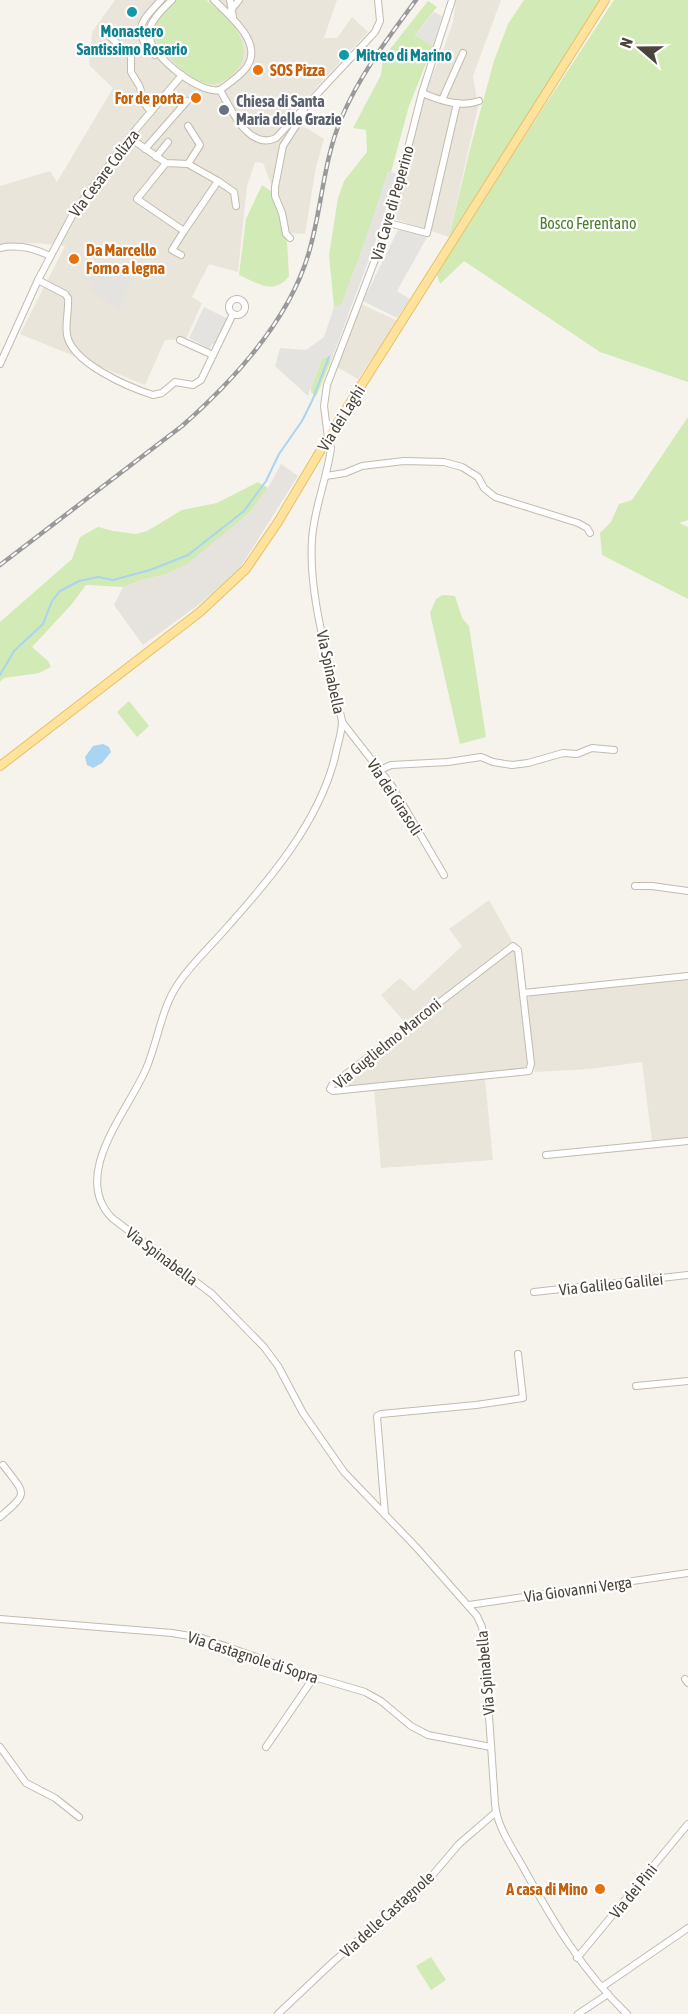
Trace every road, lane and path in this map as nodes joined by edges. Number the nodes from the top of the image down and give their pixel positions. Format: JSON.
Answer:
{"nodes":[{"id":1,"x":161,"y":0,"type":"edge"},
{"id":2,"x":172,"y":0,"type":"edge"},
{"id":3,"x":214,"y":0,"type":"edge"},
{"id":4,"x":229,"y":0,"type":"edge"},
{"id":5,"x":239,"y":0,"type":"edge"},
{"id":6,"x":378,"y":0,"type":"edge"},
{"id":7,"x":452,"y":0,"type":"edge"},
{"id":8,"x":605,"y":0,"type":"edge"},
{"id":9,"x":222,"y":8,"type":"junction"},
{"id":10,"x":231,"y":10,"type":"junction"},
{"id":11,"x":233,"y":18,"type":"junction"},
{"id":12,"x":107,"y":34,"type":"dead end"},
{"id":13,"x":463,"y":53,"type":"dead end"},
{"id":14,"x":181,"y":76,"type":"junction"},
{"id":15,"x":220,"y":90,"type":"junction"},
{"id":16,"x":422,"y":93,"type":"junction"},
{"id":17,"x":187,"y":100,"type":"dead end"},
{"id":18,"x":441,"y":100,"type":"junction"},
{"id":19,"x":479,"y":101,"type":"dead end"},
{"id":20,"x":457,"y":103,"type":"junction"},
{"id":21,"x":304,"y":108,"type":"junction"},
{"id":22,"x":152,"y":112,"type":"junction"},
{"id":23,"x":188,"y":126,"type":"dead end"},
{"id":24,"x":129,"y":138,"type":"junction"},
{"id":25,"x":168,"y":142,"type":"dead end"},
{"id":26,"x":145,"y":149,"type":"junction"},
{"id":27,"x":156,"y":156,"type":"junction"},
{"id":28,"x":166,"y":164,"type":"junction"},
{"id":29,"x":188,"y":164,"type":"junction"},
{"id":30,"x":218,"y":181,"type":"junction"},
{"id":31,"x":236,"y":206,"type":"dead end"},
{"id":32,"x":389,"y":223,"type":"junction"},
{"id":33,"x":184,"y":231,"type":"junction"},
{"id":34,"x":290,"y":238,"type":"dead end"},
{"id":35,"x":0,"y":248,"type":"edge"},
{"id":36,"x":181,"y":255,"type":"dead end"},
{"id":37,"x":50,"y":256,"type":"junction"},
{"id":38,"x":38,"y":280,"type":"junction"},
{"id":39,"x":233,"y":314,"type":"dead end"},
{"id":40,"x":180,"y":340,"type":"dead end"},
{"id":41,"x":213,"y":355,"type":"junction"},
{"id":42,"x":0,"y":364,"type":"edge"},
{"id":43,"x":328,"y":438,"type":"junction"},
{"id":44,"x":326,"y":476,"type":"junction"},
{"id":45,"x":590,"y":533,"type":"dead end"},
{"id":46,"x":342,"y":721,"type":"junction"},
{"id":47,"x":614,"y":750,"type":"dead end"},
{"id":48,"x":0,"y":766,"type":"edge"},
{"id":49,"x":380,"y":770,"type":"junction"},
{"id":50,"x":444,"y":875,"type":"dead end"},
{"id":51,"x":635,"y":886,"type":"dead end"},
{"id":52,"x":688,"y":891,"type":"edge"},
{"id":53,"x":688,"y":976,"type":"edge"},
{"id":54,"x":523,"y":993,"type":"junction"},
{"id":55,"x":688,"y":1141,"type":"edge"},
{"id":56,"x":546,"y":1155,"type":"dead end"},
{"id":57,"x":688,"y":1275,"type":"edge"},
{"id":58,"x":534,"y":1292,"type":"dead end"},
{"id":59,"x":518,"y":1354,"type":"dead end"},
{"id":60,"x":688,"y":1381,"type":"edge"},
{"id":61,"x":636,"y":1386,"type":"dead end"},
{"id":62,"x":3,"y":1465,"type":"dead end"},
{"id":63,"x":385,"y":1515,"type":"junction"},
{"id":64,"x":0,"y":1517,"type":"edge"},
{"id":65,"x":688,"y":1573,"type":"edge"},
{"id":66,"x":469,"y":1605,"type":"junction"},
{"id":67,"x":0,"y":1619,"type":"edge"},
{"id":68,"x":314,"y":1677,"type":"junction"},
{"id":69,"x":0,"y":1747,"type":"edge"},
{"id":70,"x":266,"y":1747,"type":"dead end"},
{"id":71,"x":491,"y":1747,"type":"junction"},
{"id":72,"x":496,"y":1812,"type":"junction"},
{"id":73,"x":79,"y":1817,"type":"dead end"},
{"id":74,"x":688,"y":1824,"type":"edge"},
{"id":75,"x":688,"y":1928,"type":"edge"},
{"id":76,"x":577,"y":1958,"type":"junction"},
{"id":77,"x":602,"y":1987,"type":"junction"},
{"id":78,"x":608,"y":1995,"type":"junction"},
{"id":79,"x":278,"y":2014,"type":"edge"},
{"id":80,"x":578,"y":2014,"type":"edge"},
{"id":81,"x":627,"y":2014,"type":"edge"}],
"edges":[{"from":1,"to":14,"type":"street"},
{"from":2,"to":14,"type":"street"},
{"from":3,"to":9,"type":"street"},
{"from":4,"to":9,"type":"street"},
{"from":4,"to":10,"type":"street"},
{"from":5,"to":10,"type":"street"},
{"from":6,"to":21,"type":"street"},
{"from":7,"to":16,"type":"street","name":"Via Cave di Peperino"},
{"from":8,"to":43,"type":"main road","name":"Via dei Laghi"},
{"from":9,"to":11,"type":"street"},
{"from":10,"to":11,"type":"street"},
{"from":11,"to":15,"type":"street"},
{"from":12,"to":22,"type":"street"},
{"from":13,"to":18,"type":"street"},
{"from":14,"to":15,"type":"street"},
{"from":14,"to":22,"type":"street","name":"Via Cesare Colizza"},
{"from":15,"to":21,"type":"street"},
{"from":16,"to":18,"type":"street"},
{"from":16,"to":32,"type":"street","name":"Via Cave di Peperino"},
{"from":17,"to":26,"type":"street"},
{"from":18,"to":20,"type":"street"},
{"from":19,"to":20,"type":"street"},
{"from":20,"to":32,"type":"street"},
{"from":21,"to":34,"type":"street"},
{"from":22,"to":24,"type":"street","name":"Via Cesare Colizza"},
{"from":23,"to":29,"type":"street"},
{"from":24,"to":26,"type":"street"},
{"from":24,"to":37,"type":"street","name":"Via Cesare Colizza"},
{"from":25,"to":27,"type":"street"},
{"from":26,"to":27,"type":"street"},
{"from":27,"to":28,"type":"street"},
{"from":28,"to":29,"type":"street"},
{"from":28,"to":33,"type":"street"},
{"from":29,"to":30,"type":"street"},
{"from":30,"to":31,"type":"street"},
{"from":30,"to":33,"type":"street"},
{"from":32,"to":43,"type":"street","name":"Via Cave di Peperino"},
{"from":33,"to":36,"type":"street"},
{"from":35,"to":37,"type":"street"},
{"from":37,"to":38,"type":"street","name":"Via Cesare Colizza"},
{"from":38,"to":41,"type":"street"},
{"from":38,"to":42,"type":"street","name":"Via Cesare Colizza"},
{"from":39,"to":41,"type":"street"},
{"from":40,"to":41,"type":"street"},
{"from":43,"to":44,"type":"street","name":"Via Spinabella"},
{"from":43,"to":48,"type":"main road","name":"Via dei Laghi"},
{"from":44,"to":45,"type":"street"},
{"from":44,"to":46,"type":"street","name":"Via Spinabella"},
{"from":46,"to":49,"type":"street","name":"Via dei Girasoli"},
{"from":46,"to":63,"type":"street","name":"Via Spinabella"},
{"from":47,"to":49,"type":"street"},
{"from":49,"to":50,"type":"street","name":"Via dei Girasoli"},
{"from":51,"to":52,"type":"street"},
{"from":53,"to":54,"type":"street"},
{"from":54,"to":54,"type":"street","name":"Via Guglielmo Marconi"},
{"from":55,"to":56,"type":"street"},
{"from":57,"to":58,"type":"street","name":"Via Galileo Galilei"},
{"from":59,"to":63,"type":"street"},
{"from":60,"to":61,"type":"street"},
{"from":62,"to":64,"type":"street"},
{"from":63,"to":66,"type":"street","name":"Via Spinabella"},
{"from":65,"to":66,"type":"street","name":"Via Giovanni Verga"},
{"from":66,"to":71,"type":"street","name":"Via Spinabella"},
{"from":67,"to":68,"type":"street","name":"Via Castagnole di Sopra"},
{"from":68,"to":70,"type":"street"},
{"from":68,"to":71,"type":"street","name":"Via Castagnole di Sopra"},
{"from":69,"to":73,"type":"street"},
{"from":71,"to":72,"type":"street","name":"Via Spinabella"},
{"from":72,"to":76,"type":"street","name":"Via Spinabella"},
{"from":72,"to":79,"type":"street","name":"Via delle Castagnole"},
{"from":74,"to":76,"type":"street","name":"Via dei Pini"},
{"from":75,"to":77,"type":"street"},
{"from":76,"to":77,"type":"street","name":"Via Spinabella"},
{"from":77,"to":78,"type":"street","name":"Via Spinabella"},
{"from":78,"to":80,"type":"street"},
{"from":78,"to":81,"type":"street","name":"Via Spinabella"}]}
